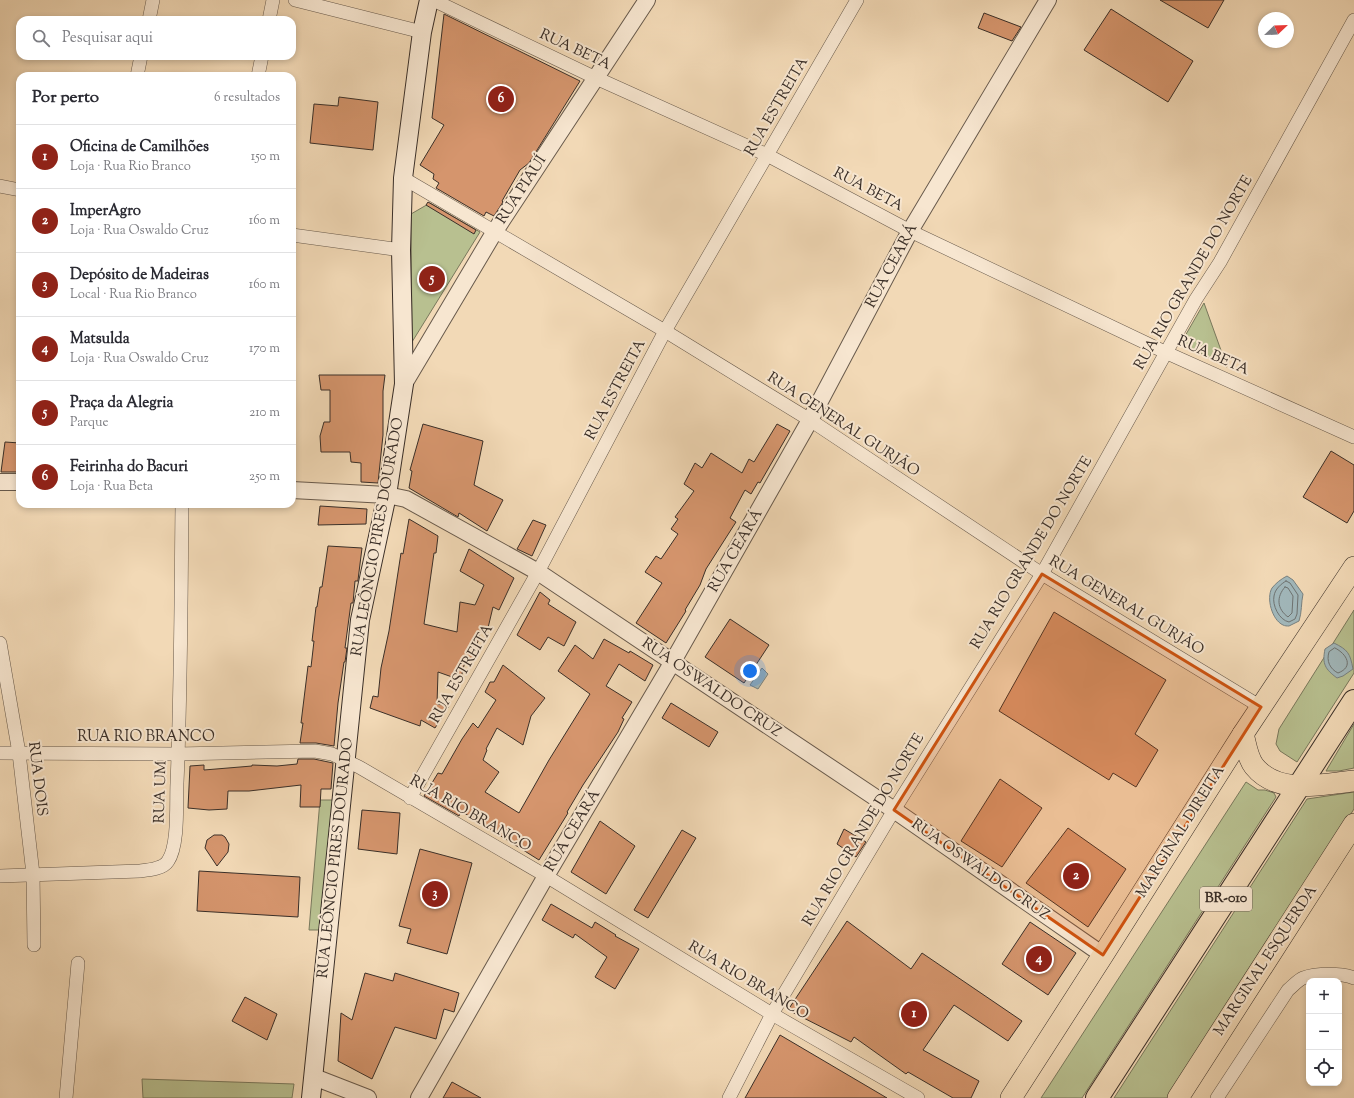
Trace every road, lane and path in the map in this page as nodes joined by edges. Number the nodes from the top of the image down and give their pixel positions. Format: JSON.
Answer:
{"nodes":[{"id":1,"x":153,"y":0,"type":"edge"},
{"id":2,"x":273,"y":0,"type":"edge"},
{"id":3,"x":295,"y":0,"type":"edge"},
{"id":4,"x":429,"y":0,"type":"edge"},
{"id":5,"x":433,"y":0,"type":"edge"},
{"id":6,"x":647,"y":0,"type":"edge"},
{"id":7,"x":857,"y":0,"type":"edge"},
{"id":8,"x":1048,"y":0,"type":"edge"},
{"id":9,"x":150,"y":16,"type":"edge"},
{"id":10,"x":270,"y":16,"type":"edge"},
{"id":11,"x":1354,"y":20,"type":"edge"},
{"id":12,"x":422,"y":32,"type":"junction"},
{"id":13,"x":141,"y":60,"type":"edge"},
{"id":14,"x":261,"y":60,"type":"edge"},
{"id":15,"x":138,"y":72,"type":"edge"},
{"id":16,"x":259,"y":72,"type":"edge"},
{"id":17,"x":596,"y":78,"type":"junction"},
{"id":18,"x":767,"y":155,"type":"junction"},
{"id":19,"x":403,"y":178,"type":"junction"},
{"id":20,"x":0,"y":186,"type":"edge"},
{"id":21,"x":16,"y":189,"type":"edge"},
{"id":22,"x":495,"y":231,"type":"junction"},
{"id":23,"x":910,"y":231,"type":"junction"},
{"id":24,"x":296,"y":236,"type":"edge"},
{"id":25,"x":401,"y":250,"type":"junction"},
{"id":26,"x":665,"y":331,"type":"junction"},
{"id":27,"x":1167,"y":353,"type":"junction"},
{"id":28,"x":404,"y":384,"type":"junction"},
{"id":29,"x":810,"y":420,"type":"junction"},
{"id":30,"x":1354,"y":437,"type":"edge"},
{"id":31,"x":0,"y":482,"type":"edge"},
{"id":32,"x":16,"y":482,"type":"edge"},
{"id":33,"x":296,"y":490,"type":"edge"},
{"id":34,"x":387,"y":495,"type":"junction"},
{"id":35,"x":182,"y":508,"type":"edge"},
{"id":36,"x":1354,"y":567,"type":"edge"},
{"id":37,"x":538,"y":572,"type":"junction"},
{"id":38,"x":1042,"y":574,"type":"junction"},
{"id":39,"x":0,"y":643,"type":"edge"},
{"id":40,"x":672,"y":662,"type":"junction"},
{"id":41,"x":1354,"y":701,"type":"edge"},
{"id":42,"x":1261,"y":707,"type":"junction"},
{"id":43,"x":1243,"y":734,"type":"junction"},
{"id":44,"x":0,"y":753,"type":"edge"},
{"id":45,"x":19,"y":753,"type":"junction"},
{"id":46,"x":178,"y":754,"type":"junction"},
{"id":47,"x":347,"y":760,"type":"junction"},
{"id":48,"x":1354,"y":781,"type":"edge"},
{"id":49,"x":1299,"y":786,"type":"junction"},
{"id":50,"x":410,"y":798,"type":"junction"},
{"id":51,"x":894,"y":810,"type":"junction"},
{"id":52,"x":1354,"y":824,"type":"edge"},
{"id":53,"x":33,"y":874,"type":"junction"},
{"id":54,"x":0,"y":876,"type":"edge"},
{"id":55,"x":546,"y":876,"type":"junction"},
{"id":56,"x":34,"y":944,"type":"dead end"},
{"id":57,"x":1103,"y":955,"type":"junction"},
{"id":58,"x":78,"y":963,"type":"dead end"},
{"id":59,"x":1354,"y":978,"type":"edge"},
{"id":60,"x":772,"y":1014,"type":"junction"},
{"id":61,"x":314,"y":1077,"type":"junction"},
{"id":62,"x":66,"y":1098,"type":"edge"},
{"id":63,"x":311,"y":1098,"type":"edge"},
{"id":64,"x":368,"y":1098,"type":"edge"},
{"id":65,"x":418,"y":1098,"type":"edge"},
{"id":66,"x":729,"y":1098,"type":"edge"},
{"id":67,"x":918,"y":1098,"type":"edge"},
{"id":68,"x":1011,"y":1098,"type":"edge"},
{"id":69,"x":1097,"y":1098,"type":"edge"},
{"id":70,"x":1178,"y":1098,"type":"edge"},
{"id":71,"x":1217,"y":1098,"type":"edge"}],
"edges":[{"from":1,"to":9,"type":"street"},
{"from":2,"to":10,"type":"street"},
{"from":3,"to":12,"type":"street"},
{"from":4,"to":12,"type":"main road","name":"RUA LEÔNCIO PIRES DOURADO"},
{"from":5,"to":17,"type":"street","name":"RUA BETA"},
{"from":6,"to":17,"type":"street","name":"RUA PIAUÍ"},
{"from":7,"to":18,"type":"street","name":"RUA ESTREITA"},
{"from":8,"to":23,"type":"street","name":"RUA CEARÁ"},
{"from":11,"to":27,"type":"street","name":"RUA RIO GRANDE DO NORTE"},
{"from":12,"to":19,"type":"main road","name":"RUA LEÔNCIO PIRES DOURADO"},
{"from":13,"to":15,"type":"street"},
{"from":14,"to":16,"type":"street"},
{"from":17,"to":18,"type":"street","name":"RUA BETA"},
{"from":17,"to":22,"type":"street","name":"RUA PIAUÍ"},
{"from":18,"to":23,"type":"street","name":"RUA BETA"},
{"from":18,"to":26,"type":"street","name":"RUA ESTREITA"},
{"from":19,"to":22,"type":"street","name":"RUA GENERAL GURJÃO"},
{"from":19,"to":25,"type":"main road","name":"RUA LEÔNCIO PIRES DOURADO"},
{"from":20,"to":21,"type":"street"},
{"from":22,"to":26,"type":"street","name":"RUA GENERAL GURJÃO"},
{"from":22,"to":28,"type":"street","name":"RUA PIAUÍ"},
{"from":23,"to":27,"type":"street","name":"RUA BETA"},
{"from":23,"to":29,"type":"street","name":"RUA CEARÁ"},
{"from":24,"to":25,"type":"street"},
{"from":25,"to":28,"type":"main road","name":"RUA LEÔNCIO PIRES DOURADO"},
{"from":26,"to":29,"type":"street","name":"RUA GENERAL GURJÃO"},
{"from":26,"to":37,"type":"street","name":"RUA ESTREITA"},
{"from":27,"to":30,"type":"street","name":"RUA BETA"},
{"from":27,"to":38,"type":"street","name":"RUA RIO GRANDE DO NORTE"},
{"from":28,"to":34,"type":"main road","name":"RUA LEÔNCIO PIRES DOURADO"},
{"from":29,"to":38,"type":"street","name":"RUA GENERAL GURJÃO"},
{"from":29,"to":40,"type":"street","name":"RUA CEARÁ"},
{"from":31,"to":32,"type":"street"},
{"from":33,"to":34,"type":"street","name":"RUA OSWALDO CRUZ"},
{"from":34,"to":37,"type":"street","name":"RUA OSWALDO CRUZ"},
{"from":34,"to":47,"type":"main road","name":"RUA LEÔNCIO PIRES DOURADO"},
{"from":35,"to":46,"type":"street","name":"RUA UM"},
{"from":36,"to":42,"type":"main road","name":"MARGINAL DIREITA"},
{"from":37,"to":40,"type":"street","name":"RUA OSWALDO CRUZ"},
{"from":37,"to":50,"type":"street","name":"RUA ESTREITA"},
{"from":38,"to":42,"type":"street","name":"RUA GENERAL GURJÃO"},
{"from":38,"to":51,"type":"street","name":"RUA RIO GRANDE DO NORTE"},
{"from":39,"to":45,"type":"street","name":"RUA DOIS"},
{"from":40,"to":51,"type":"street","name":"RUA OSWALDO CRUZ"},
{"from":40,"to":55,"type":"street","name":"RUA CEARÁ"},
{"from":41,"to":49,"type":"highway","number":"BR-010"},
{"from":42,"to":43,"type":"main road","name":"MARGINAL DIREITA"},
{"from":43,"to":49,"type":"main road"},
{"from":43,"to":57,"type":"main road","name":"MARGINAL DIREITA"},
{"from":44,"to":45,"type":"street","name":"RUA RIO BRANCO"},
{"from":45,"to":46,"type":"street","name":"RUA RIO BRANCO"},
{"from":45,"to":53,"type":"street","name":"RUA DOIS"},
{"from":46,"to":47,"type":"street","name":"RUA RIO BRANCO"},
{"from":46,"to":53,"type":"street","name":"RUA UM"},
{"from":47,"to":50,"type":"street","name":"RUA RIO BRANCO"},
{"from":47,"to":61,"type":"main road","name":"RUA LEÔNCIO PIRES DOURADO"},
{"from":48,"to":49,"type":"main road"},
{"from":49,"to":69,"type":"highway","number":"BR-010"},
{"from":50,"to":55,"type":"street","name":"RUA RIO BRANCO"},
{"from":51,"to":57,"type":"street","name":"RUA OSWALDO CRUZ"},
{"from":51,"to":60,"type":"street","name":"RUA RIO GRANDE DO NORTE"},
{"from":52,"to":70,"type":"main road","name":"MARGINAL ESQUERDA"},
{"from":53,"to":54,"type":"street","name":"RUA UM"},
{"from":53,"to":56,"type":"street","name":"RUA DOIS"},
{"from":55,"to":60,"type":"street","name":"RUA RIO BRANCO"},
{"from":55,"to":65,"type":"street","name":"RUA CEARÁ"},
{"from":57,"to":68,"type":"main road","name":"MARGINAL DIREITA"},
{"from":58,"to":62,"type":"street"},
{"from":59,"to":71,"type":"street"},
{"from":60,"to":66,"type":"street","name":"RUA RIO GRANDE DO NORTE"},
{"from":60,"to":67,"type":"street","name":"RUA RIO BRANCO"},
{"from":61,"to":63,"type":"main road","name":"RUA LEÔNCIO PIRES DOURADO"},
{"from":61,"to":64,"type":"street"}]}
